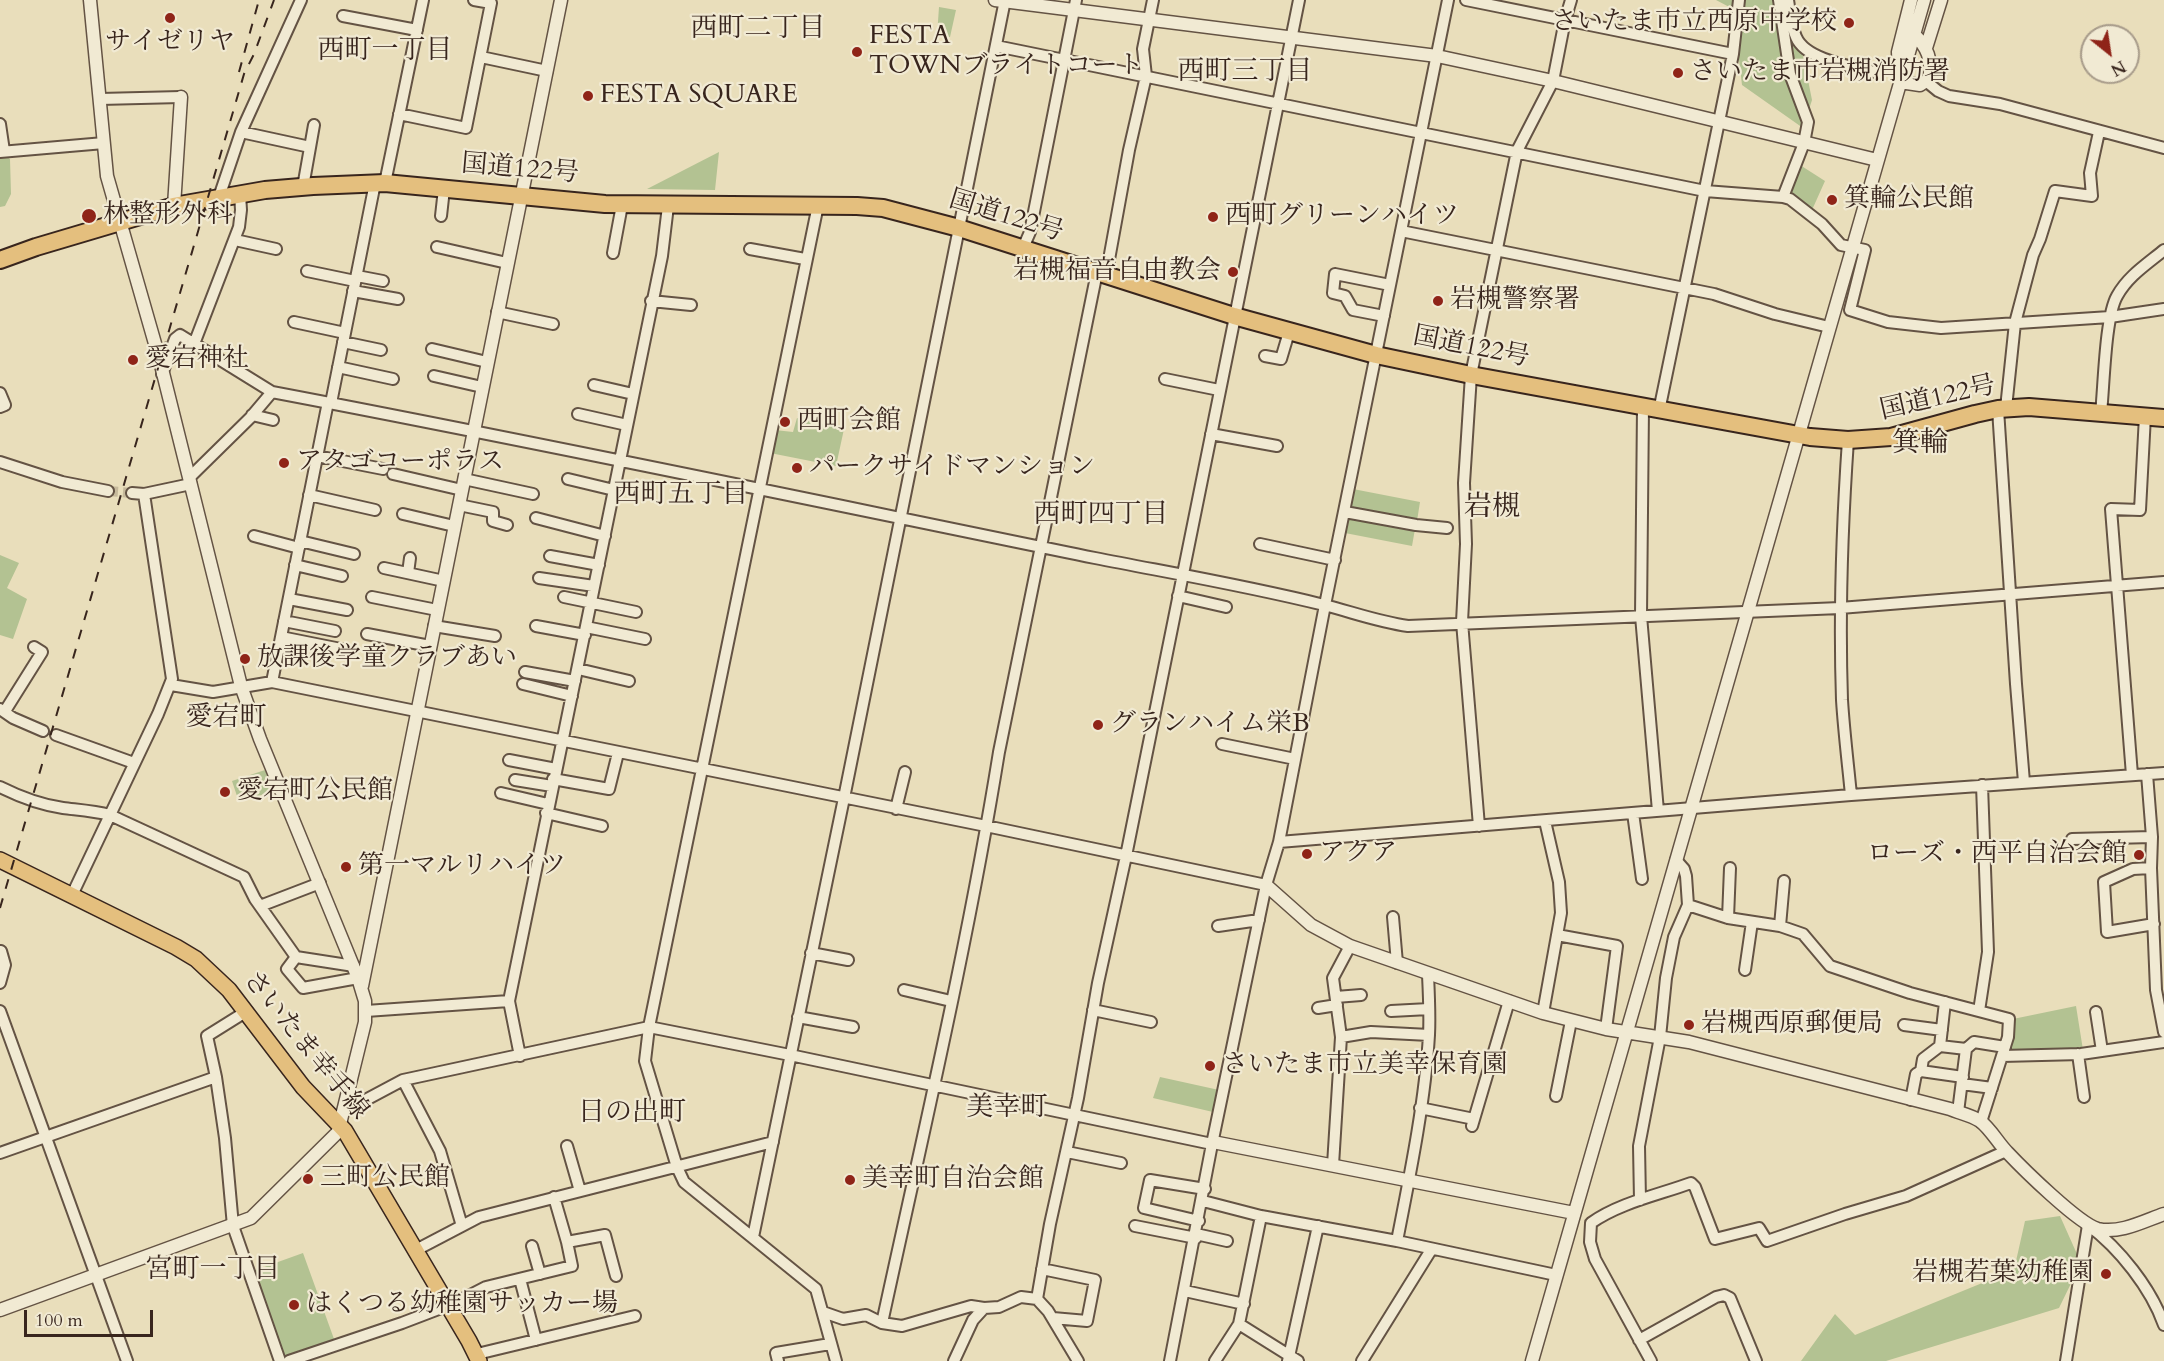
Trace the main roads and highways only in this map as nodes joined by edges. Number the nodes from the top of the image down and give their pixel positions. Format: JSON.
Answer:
{"nodes":[{"id":1,"x":0,"y":260,"type":"edge"},
{"id":2,"x":2164,"y":418,"type":"edge"},
{"id":3,"x":0,"y":860,"type":"edge"},
{"id":4,"x":478,"y":1358,"type":"edge"}],
"edges":[{"from":1,"to":2,"type":"highway","name":"国道122号"},
{"from":3,"to":4,"type":"main road","name":"さいたま幸手線"}]}
